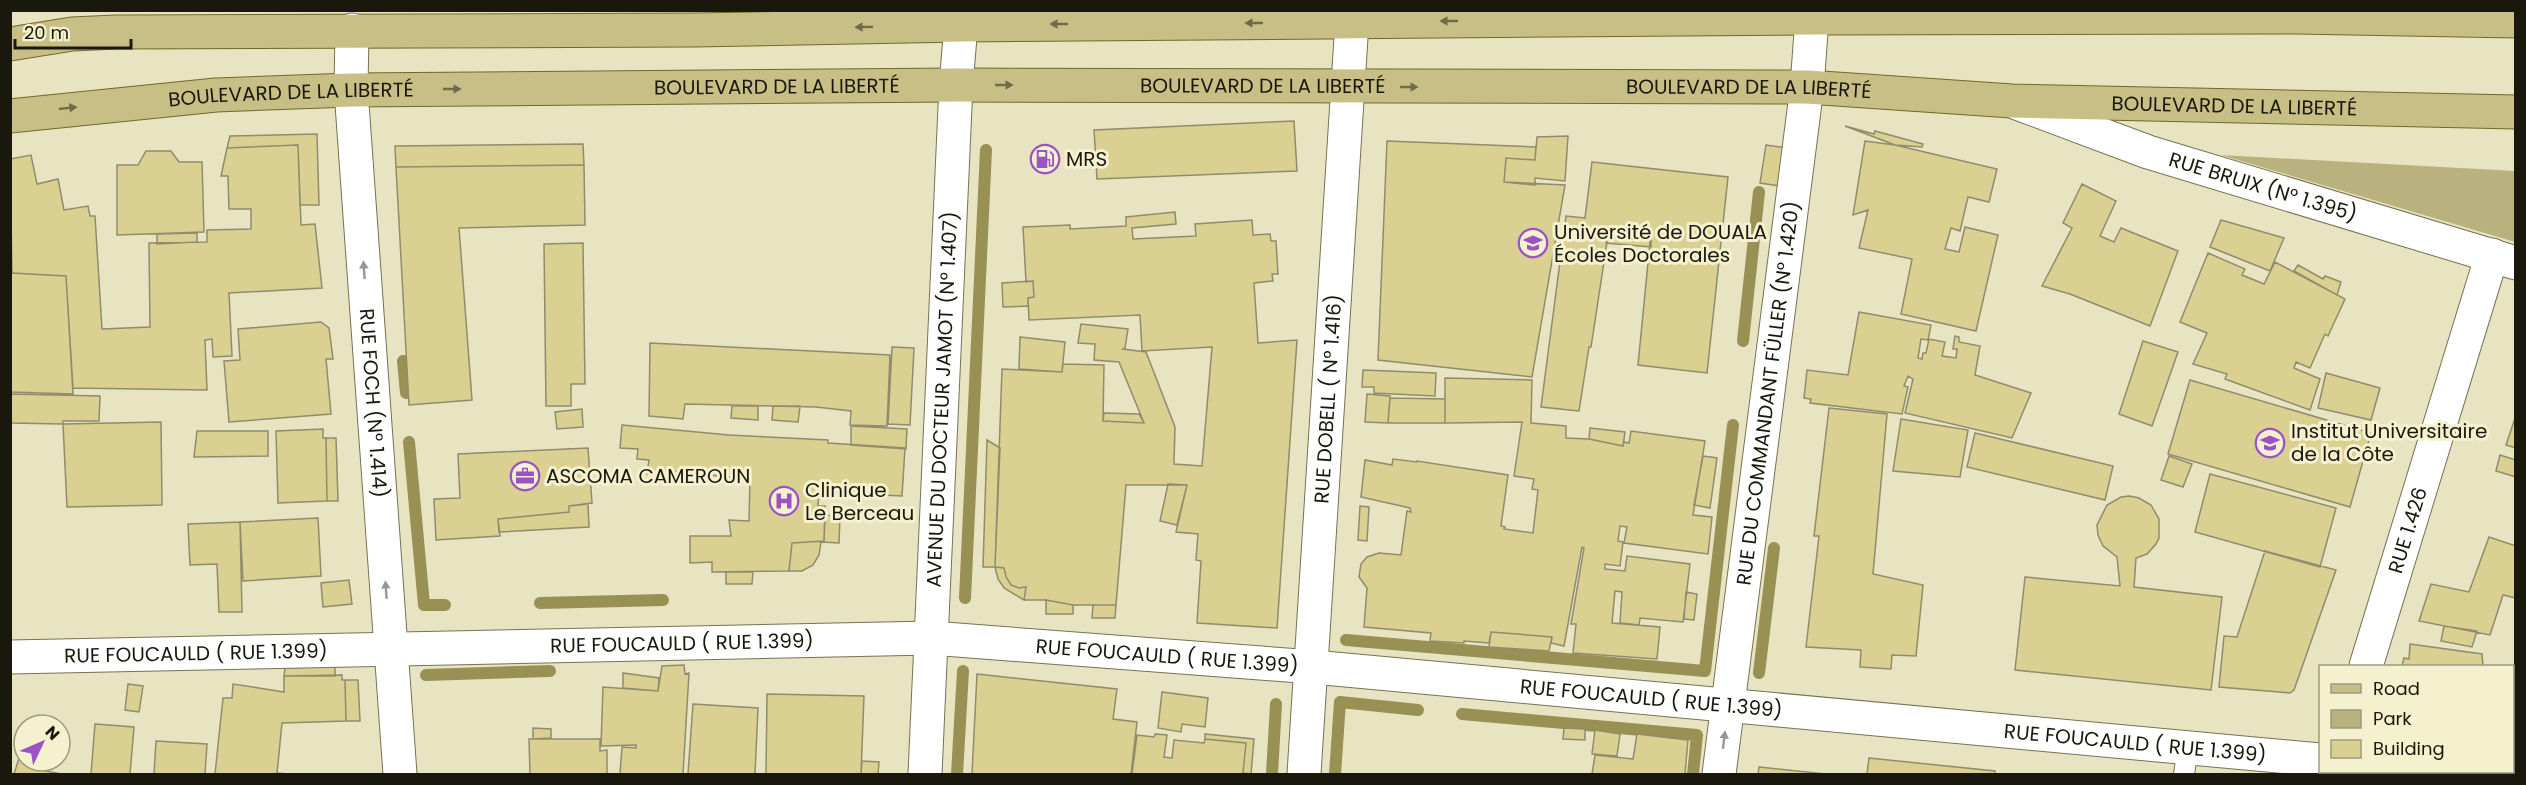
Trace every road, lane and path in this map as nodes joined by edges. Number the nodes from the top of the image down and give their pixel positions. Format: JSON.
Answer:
{"nodes":[{"id":1,"x":1812,"y":14,"type":"edge"},
{"id":2,"x":2295,"y":14,"type":"edge"},
{"id":3,"x":2516,"y":21,"type":"edge"},
{"id":4,"x":1352,"y":22,"type":"junction"},
{"id":5,"x":961,"y":25,"type":"junction"},
{"id":6,"x":352,"y":30,"type":"junction"},
{"id":7,"x":10,"y":44,"type":"edge"},
{"id":8,"x":956,"y":85,"type":"junction"},
{"id":9,"x":1349,"y":87,"type":"junction"},
{"id":10,"x":1807,"y":87,"type":"junction"},
{"id":11,"x":351,"y":90,"type":"junction"},
{"id":12,"x":2012,"y":101,"type":"junction"},
{"id":13,"x":2516,"y":112,"type":"edge"},
{"id":14,"x":10,"y":116,"type":"edge"},
{"id":15,"x":2504,"y":259,"type":"edge"},
{"id":16,"x":931,"y":638,"type":"junction"},
{"id":17,"x":390,"y":648,"type":"junction"},
{"id":18,"x":10,"y":657,"type":"edge"},
{"id":19,"x":2366,"y":665,"type":"edge"},
{"id":20,"x":1313,"y":667,"type":"junction"},
{"id":21,"x":1728,"y":705,"type":"junction"},
{"id":22,"x":2319,"y":760,"type":"edge"},
{"id":23,"x":2186,"y":761,"type":"edge"},
{"id":24,"x":400,"y":774,"type":"edge"},
{"id":25,"x":925,"y":774,"type":"edge"},
{"id":26,"x":1304,"y":774,"type":"edge"},
{"id":27,"x":1719,"y":774,"type":"edge"}],
"edges":[{"from":1,"to":2,"type":"main road"},
{"from":1,"to":4,"type":"main road","one_way":true},
{"from":1,"to":10,"type":"street","name":"RUE DU COMMANDANT FÜLLER (N° 1.420)"},
{"from":2,"to":3,"type":"main road"},
{"from":4,"to":5,"type":"main road","one_way":true},
{"from":4,"to":9,"type":"street","name":"RUE DOBELL ( N° 1.416)"},
{"from":5,"to":6,"type":"main road","one_way":true},
{"from":5,"to":8,"type":"street","name":"AVENUE DU DOCTEUR JAMOT (N° 1.407)"},
{"from":6,"to":7,"type":"main road"},
{"from":6,"to":11,"type":"street","name":"RUE FOCH (N° 1.414)"},
{"from":8,"to":9,"type":"main road","name":"BOULEVARD DE LA LIBERTÉ","one_way":true},
{"from":11,"to":8,"type":"main road","name":"BOULEVARD DE LA LIBERTÉ","one_way":true},
{"from":8,"to":16,"type":"street","name":"AVENUE DU DOCTEUR JAMOT (N° 1.407)"},
{"from":9,"to":10,"type":"main road","name":"BOULEVARD DE LA LIBERTÉ","one_way":true},
{"from":9,"to":20,"type":"street","name":"RUE DOBELL ( N° 1.416)"},
{"from":10,"to":12,"type":"main road","name":"BOULEVARD DE LA LIBERTÉ"},
{"from":10,"to":21,"type":"street","name":"RUE DU COMMANDANT FÜLLER (N° 1.420)"},
{"from":14,"to":11,"type":"main road","name":"BOULEVARD DE LA LIBERTÉ","one_way":true},
{"from":17,"to":11,"type":"street","name":"RUE FOCH (N° 1.414)","one_way":true},
{"from":12,"to":13,"type":"main road","name":"BOULEVARD DE LA LIBERTÉ"},
{"from":12,"to":15,"type":"street","name":"RUE BRUIX (N° 1.395)"},
{"from":15,"to":19,"type":"street","name":"RUE 1.426"},
{"from":16,"to":17,"type":"street","name":"RUE FOUCAULD ( RUE 1.399)"},
{"from":16,"to":20,"type":"street","name":"RUE FOUCAULD ( RUE 1.399)"},
{"from":16,"to":25,"type":"street","name":"AVENUE DU DOCTEUR JAMOT (N° 1.407)"},
{"from":17,"to":18,"type":"street","name":"RUE FOUCAULD ( RUE 1.399)"},
{"from":17,"to":24,"type":"street","name":"RUE FOCH (N° 1.414)"},
{"from":20,"to":21,"type":"street","name":"RUE FOUCAULD ( RUE 1.399)"},
{"from":20,"to":26,"type":"street","name":"RUE DOBELL ( N° 1.416)"},
{"from":21,"to":23,"type":"street","name":"RUE FOUCAULD ( RUE 1.399)"},
{"from":27,"to":21,"type":"street","name":"RUE DU COMMANDANT FÜLLER (N° 1.420)","one_way":true},
{"from":22,"to":23,"type":"street","name":"RUE FOUCAULD ( RUE 1.399)"}]}
